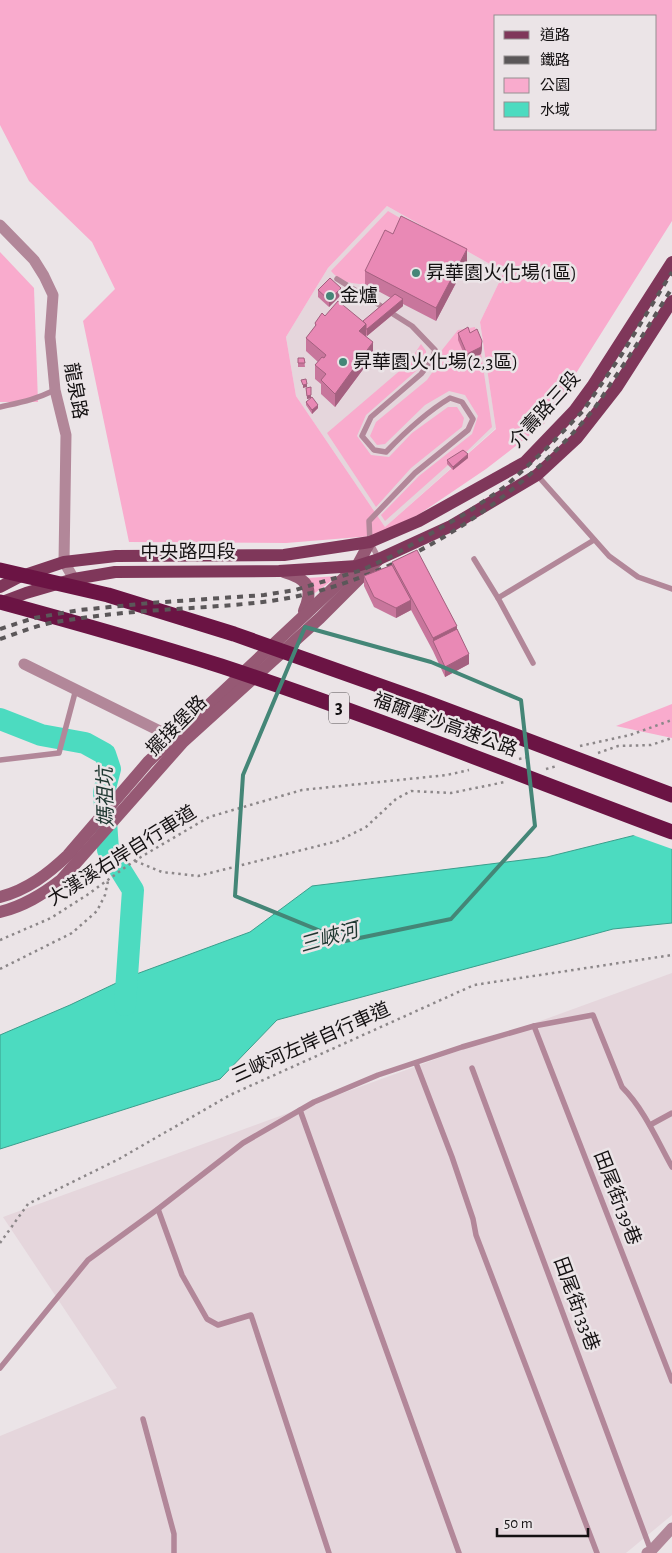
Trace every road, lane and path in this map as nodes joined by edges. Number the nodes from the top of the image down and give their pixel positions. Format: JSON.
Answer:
{"nodes":[{"id":1,"x":0,"y":226,"type":"edge"},
{"id":2,"x":672,"y":262,"type":"edge"},
{"id":3,"x":337,"y":279,"type":"dead end"},
{"id":4,"x":672,"y":301,"type":"edge"},
{"id":5,"x":386,"y":309,"type":"edge"},
{"id":6,"x":393,"y":314,"type":"edge"},
{"id":7,"x":55,"y":390,"type":"junction"},
{"id":8,"x":0,"y":406,"type":"edge"},
{"id":9,"x":537,"y":475,"type":"junction"},
{"id":10,"x":594,"y":540,"type":"junction"},
{"id":11,"x":370,"y":542,"type":"junction"},
{"id":12,"x":379,"y":559,"type":"junction"},
{"id":13,"x":474,"y":559,"type":"dead end"},
{"id":14,"x":64,"y":562,"type":"junction"},
{"id":15,"x":357,"y":566,"type":"junction"},
{"id":16,"x":0,"y":570,"type":"edge"},
{"id":17,"x":279,"y":571,"type":"junction"},
{"id":18,"x":74,"y":579,"type":"junction"},
{"id":19,"x":0,"y":587,"type":"edge"},
{"id":20,"x":672,"y":589,"type":"edge"},
{"id":21,"x":498,"y":598,"type":"junction"},
{"id":22,"x":0,"y":603,"type":"edge"},
{"id":23,"x":302,"y":616,"type":"junction"},
{"id":24,"x":533,"y":663,"type":"dead end"},
{"id":25,"x":24,"y":664,"type":"dead end"},
{"id":26,"x":76,"y":691,"type":"junction"},
{"id":27,"x":672,"y":720,"type":"edge"},
{"id":28,"x":672,"y":738,"type":"edge"},
{"id":29,"x":178,"y":740,"type":"junction"},
{"id":30,"x":572,"y":748,"type":"dead end"},
{"id":31,"x":589,"y":755,"type":"dead end"},
{"id":32,"x":534,"y":756,"type":"dead end"},
{"id":33,"x":0,"y":760,"type":"edge"},
{"id":34,"x":514,"y":760,"type":"dead end"},
{"id":35,"x":561,"y":764,"type":"dead end"},
{"id":36,"x":476,"y":768,"type":"dead end"},
{"id":37,"x":542,"y":770,"type":"dead end"},
{"id":38,"x":514,"y":780,"type":"dead end"},
{"id":39,"x":672,"y":796,"type":"edge"},
{"id":40,"x":672,"y":832,"type":"edge"},
{"id":41,"x":134,"y":861,"type":"junction"},
{"id":42,"x":108,"y":879,"type":"junction"},
{"id":43,"x":0,"y":897,"type":"edge"},
{"id":44,"x":0,"y":912,"type":"edge"},
{"id":45,"x":0,"y":940,"type":"edge"},
{"id":46,"x":672,"y":955,"type":"edge"},
{"id":47,"x":0,"y":968,"type":"edge"},
{"id":48,"x":534,"y":1026,"type":"junction"},
{"id":49,"x":416,"y":1062,"type":"junction"},
{"id":50,"x":472,"y":1068,"type":"dead end"},
{"id":51,"x":300,"y":1110,"type":"junction"},
{"id":52,"x":672,"y":1113,"type":"edge"},
{"id":53,"x":650,"y":1126,"type":"junction"},
{"id":54,"x":672,"y":1167,"type":"edge"},
{"id":55,"x":158,"y":1209,"type":"junction"},
{"id":56,"x":0,"y":1243,"type":"edge"},
{"id":57,"x":0,"y":1368,"type":"edge"},
{"id":58,"x":672,"y":1381,"type":"edge"},
{"id":59,"x":143,"y":1419,"type":"dead end"},
{"id":60,"x":672,"y":1528,"type":"edge"},
{"id":61,"x":649,"y":1552,"type":"edge"},
{"id":62,"x":174,"y":1553,"type":"edge"},
{"id":63,"x":329,"y":1553,"type":"edge"},
{"id":64,"x":459,"y":1553,"type":"edge"},
{"id":65,"x":597,"y":1553,"type":"edge"}],
"edges":[{"from":1,"to":7,"type":"street","name":"龍泉路"},
{"from":2,"to":11,"type":"main road","name":"介壽路三段"},
{"from":3,"to":5,"type":"lane"},
{"from":4,"to":9,"type":"main road","name":"介壽路三段","number":"3"},
{"from":6,"to":11,"type":"lane"},
{"from":7,"to":8,"type":"lane"},
{"from":7,"to":14,"type":"street","name":"龍泉路"},
{"from":9,"to":10,"type":"lane"},
{"from":9,"to":12,"type":"main road","name":"介壽路三段","number":"3"},
{"from":10,"to":20,"type":"lane"},
{"from":10,"to":21,"type":"lane"},
{"from":11,"to":12,"type":"lane"},
{"from":11,"to":14,"type":"main road","name":"中央路四段"},
{"from":11,"to":15,"type":"street","name":"擺接堡路"},
{"from":12,"to":15,"type":"main road","name":"中央路四段","number":"3"},
{"from":12,"to":29,"type":"street","name":"擺接堡路"},
{"from":13,"to":21,"type":"lane"},
{"from":14,"to":18,"type":"street"},
{"from":14,"to":19,"type":"main road","name":"中央路四段"},
{"from":15,"to":17,"type":"main road","name":"中央路四段","number":"3"},
{"from":15,"to":23,"type":"street","name":"擺接堡路"},
{"from":16,"to":39,"type":"highway","name":"福爾摩沙高速公路","number":"3"},
{"from":17,"to":18,"type":"main road","name":"中央路四段","number":"3"},
{"from":17,"to":23,"type":"street"},
{"from":18,"to":22,"type":"main road","name":"中央路四段","number":"3"},
{"from":21,"to":24,"type":"lane"},
{"from":22,"to":40,"type":"highway","name":"福爾摩沙高速公路","number":"3"},
{"from":23,"to":29,"type":"street","name":"擺接堡路"},
{"from":25,"to":26,"type":"street"},
{"from":26,"to":29,"type":"street"},
{"from":26,"to":33,"type":"lane"},
{"from":27,"to":30,"type":"path"},
{"from":28,"to":31,"type":"path"},
{"from":29,"to":43,"type":"street","name":"擺接堡路"},
{"from":29,"to":44,"type":"street","name":"擺接堡路"},
{"from":32,"to":34,"type":"path"},
{"from":35,"to":37,"type":"path"},
{"from":36,"to":41,"type":"path","name":"大漢溪右岸自行車道"},
{"from":38,"to":41,"type":"path"},
{"from":41,"to":42,"type":"path","name":"大漢溪右岸自行車道"},
{"from":42,"to":45,"type":"path","name":"大漢溪右岸自行車道"},
{"from":42,"to":47,"type":"path"},
{"from":46,"to":56,"type":"path","name":"三峽河左岸自行車道"},
{"from":48,"to":49,"type":"lane"},
{"from":48,"to":53,"type":"lane"},
{"from":48,"to":58,"type":"lane","name":"田尾街139巷"},
{"from":49,"to":51,"type":"lane"},
{"from":49,"to":65,"type":"lane"},
{"from":50,"to":61,"type":"lane","name":"田尾街133巷"},
{"from":51,"to":55,"type":"lane"},
{"from":51,"to":64,"type":"lane"},
{"from":52,"to":53,"type":"lane"},
{"from":53,"to":54,"type":"lane"},
{"from":55,"to":57,"type":"lane"},
{"from":55,"to":63,"type":"lane"},
{"from":59,"to":62,"type":"lane"},
{"from":60,"to":61,"type":"street"}]}
